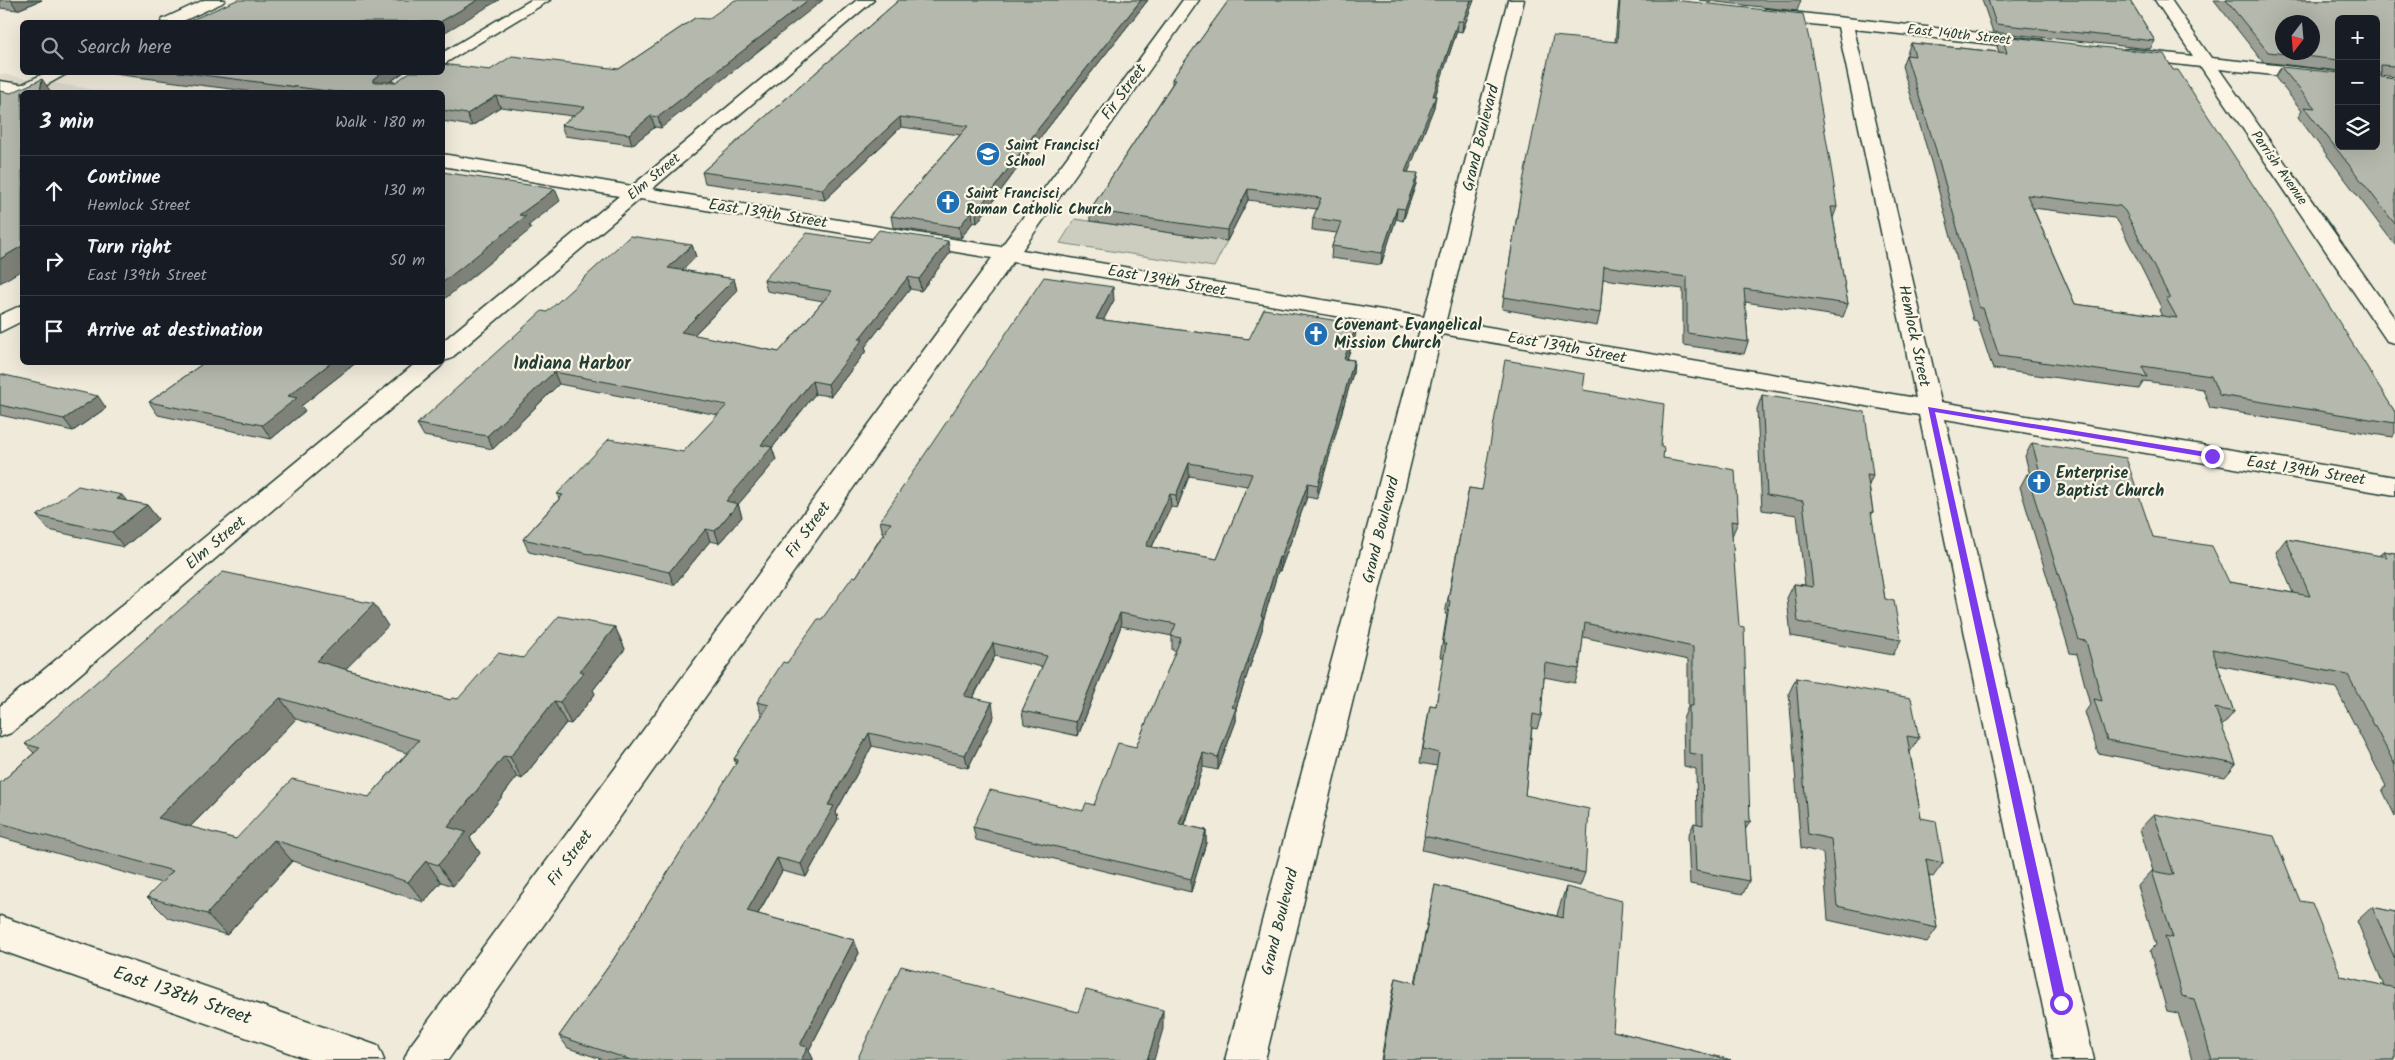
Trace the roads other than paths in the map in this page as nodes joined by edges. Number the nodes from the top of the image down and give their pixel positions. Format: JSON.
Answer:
{"nodes":[{"id":1,"x":218,"y":0,"type":"edge"},
{"id":2,"x":542,"y":0,"type":"edge"},
{"id":3,"x":866,"y":0,"type":"edge"},
{"id":4,"x":1191,"y":0,"type":"edge"},
{"id":5,"x":1516,"y":0,"type":"edge"},
{"id":6,"x":2163,"y":0,"type":"edge"},
{"id":7,"x":1750,"y":12,"type":"edge"},
{"id":8,"x":173,"y":20,"type":"edge"},
{"id":9,"x":1845,"y":23,"type":"junction"},
{"id":10,"x":2052,"y":45,"type":"edge"},
{"id":11,"x":2110,"y":52,"type":"edge"},
{"id":12,"x":445,"y":58,"type":"edge"},
{"id":13,"x":2206,"y":62,"type":"junction"},
{"id":14,"x":57,"y":75,"type":"edge"},
{"id":15,"x":2335,"y":77,"type":"edge"},
{"id":16,"x":0,"y":86,"type":"edge"},
{"id":17,"x":26,"y":90,"type":"edge"},
{"id":18,"x":34,"y":90,"type":"edge"},
{"id":19,"x":20,"y":95,"type":"edge"},
{"id":20,"x":0,"y":102,"type":"edge"},
{"id":21,"x":445,"y":160,"type":"edge"},
{"id":22,"x":636,"y":192,"type":"junction"},
{"id":23,"x":1007,"y":254,"type":"junction"},
{"id":24,"x":20,"y":313,"type":"edge"},
{"id":25,"x":0,"y":325,"type":"edge"},
{"id":26,"x":1433,"y":325,"type":"junction"},
{"id":27,"x":2395,"y":336,"type":"edge"},
{"id":28,"x":445,"y":351,"type":"edge"},
{"id":29,"x":428,"y":365,"type":"edge"},
{"id":30,"x":1930,"y":409,"type":"junction"},
{"id":31,"x":2395,"y":486,"type":"edge"},
{"id":32,"x":0,"y":724,"type":"edge"},
{"id":33,"x":0,"y":933,"type":"edge"},
{"id":34,"x":364,"y":1060,"type":"edge"},
{"id":35,"x":424,"y":1060,"type":"edge"},
{"id":36,"x":1245,"y":1060,"type":"edge"},
{"id":37,"x":2074,"y":1060,"type":"edge"}],
"edges":[{"from":1,"to":8,"type":"street"},
{"from":2,"to":12,"type":"street"},
{"from":3,"to":22,"type":"street","name":"Elm Street"},
{"from":4,"to":23,"type":"street","name":"Fir Street"},
{"from":5,"to":26,"type":"street","name":"Grand Boulevard"},
{"from":6,"to":13,"type":"street","name":"Parrish Avenue"},
{"from":7,"to":9,"type":"street","name":"East 140th Street"},
{"from":9,"to":10,"type":"street","name":"East 140th Street"},
{"from":9,"to":30,"type":"street","name":"Hemlock Street"},
{"from":11,"to":13,"type":"street"},
{"from":13,"to":15,"type":"street"},
{"from":13,"to":27,"type":"street","name":"Parrish Avenue"},
{"from":14,"to":18,"type":"street"},
{"from":16,"to":17,"type":"street"},
{"from":19,"to":20,"type":"street"},
{"from":21,"to":22,"type":"street","name":"East 139th Street"},
{"from":22,"to":23,"type":"street","name":"East 139th Street"},
{"from":22,"to":28,"type":"street","name":"Elm Street"},
{"from":23,"to":26,"type":"street","name":"East 139th Street"},
{"from":23,"to":35,"type":"street","name":"Fir Street"},
{"from":24,"to":25,"type":"street"},
{"from":26,"to":30,"type":"street","name":"East 139th Street"},
{"from":26,"to":36,"type":"street","name":"Grand Boulevard"},
{"from":29,"to":32,"type":"street","name":"Elm Street"},
{"from":30,"to":31,"type":"street","name":"East 139th Street"},
{"from":30,"to":37,"type":"street","name":"Hemlock Street"},
{"from":33,"to":34,"type":"street","name":"East 138th Street"}]}
